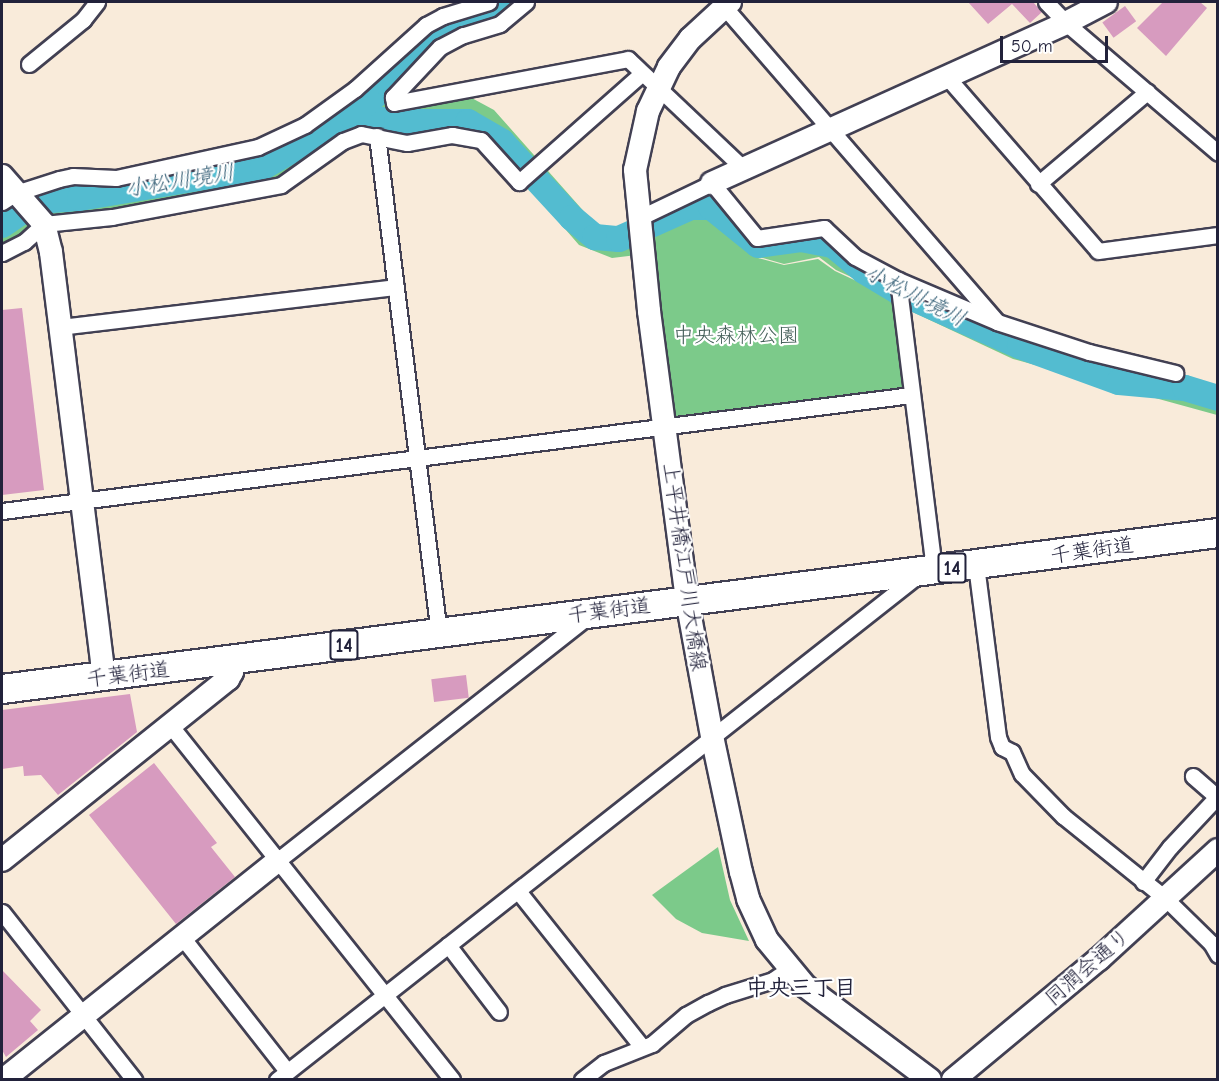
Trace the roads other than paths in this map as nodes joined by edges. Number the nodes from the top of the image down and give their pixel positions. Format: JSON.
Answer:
{"nodes":[{"id":1,"x":97,"y":2,"type":"edge"},
{"id":2,"x":489,"y":2,"type":"edge"},
{"id":3,"x":526,"y":2,"type":"edge"},
{"id":4,"x":1046,"y":2,"type":"edge"},
{"id":5,"x":1106,"y":2,"type":"edge"},
{"id":6,"x":725,"y":3,"type":"edge"},
{"id":7,"x":1065,"y":23,"type":"junction"},
{"id":8,"x":29,"y":64,"type":"dead end"},
{"id":9,"x":947,"y":77,"type":"junction"},
{"id":10,"x":650,"y":80,"type":"junction"},
{"id":11,"x":1147,"y":92,"type":"junction"},
{"id":12,"x":830,"y":130,"type":"junction"},
{"id":13,"x":377,"y":136,"type":"junction"},
{"id":14,"x":1218,"y":153,"type":"edge"},
{"id":15,"x":743,"y":168,"type":"junction"},
{"id":16,"x":712,"y":183,"type":"junction"},
{"id":17,"x":1038,"y":184,"type":"junction"},
{"id":18,"x":21,"y":202,"type":"edge"},
{"id":19,"x":640,"y":226,"type":"junction"},
{"id":20,"x":1218,"y":235,"type":"edge"},
{"id":21,"x":2,"y":253,"type":"edge"},
{"id":22,"x":898,"y":284,"type":"junction"},
{"id":23,"x":396,"y":287,"type":"junction"},
{"id":24,"x":997,"y":322,"type":"junction"},
{"id":25,"x":60,"y":327,"type":"junction"},
{"id":26,"x":1175,"y":373,"type":"dead end"},
{"id":27,"x":911,"y":395,"type":"junction"},
{"id":28,"x":664,"y":427,"type":"junction"},
{"id":29,"x":417,"y":457,"type":"junction"},
{"id":30,"x":82,"y":501,"type":"junction"},
{"id":31,"x":2,"y":511,"type":"edge"},
{"id":32,"x":1218,"y":533,"type":"edge"},
{"id":33,"x":976,"y":565,"type":"junction"},
{"id":34,"x":927,"y":572,"type":"junction"},
{"id":35,"x":687,"y":600,"type":"junction"},
{"id":36,"x":595,"y":612,"type":"junction"},
{"id":37,"x":439,"y":632,"type":"junction"},
{"id":38,"x":230,"y":661,"type":"junction"},
{"id":39,"x":104,"y":677,"type":"junction"},
{"id":40,"x":2,"y":685,"type":"edge"},
{"id":41,"x":170,"y":725,"type":"junction"},
{"id":42,"x":712,"y":736,"type":"junction"},
{"id":43,"x":1193,"y":776,"type":"dead end"},
{"id":44,"x":1218,"y":850,"type":"edge"},
{"id":45,"x":2,"y":860,"type":"edge"},
{"id":46,"x":277,"y":861,"type":"junction"},
{"id":47,"x":1143,"y":882,"type":"junction"},
{"id":48,"x":518,"y":891,"type":"junction"},
{"id":49,"x":1165,"y":898,"type":"junction"},
{"id":50,"x":2,"y":912,"type":"edge"},
{"id":51,"x":182,"y":937,"type":"junction"},
{"id":52,"x":448,"y":945,"type":"junction"},
{"id":53,"x":1218,"y":955,"type":"edge"},
{"id":54,"x":789,"y":969,"type":"junction"},
{"id":55,"x":384,"y":994,"type":"junction"},
{"id":56,"x":499,"y":1012,"type":"dead end"},
{"id":57,"x":84,"y":1016,"type":"junction"},
{"id":58,"x":642,"y":1047,"type":"junction"},
{"id":59,"x":282,"y":1075,"type":"edge"},
{"id":60,"x":3,"y":1080,"type":"edge"},
{"id":61,"x":134,"y":1080,"type":"edge"},
{"id":62,"x":452,"y":1080,"type":"edge"},
{"id":63,"x":582,"y":1080,"type":"edge"},
{"id":64,"x":930,"y":1080,"type":"edge"},
{"id":65,"x":953,"y":1080,"type":"edge"}],
"edges":[{"from":1,"to":8,"type":"street"},
{"from":2,"to":18,"type":"street"},
{"from":3,"to":10,"type":"street"},
{"from":4,"to":7,"type":"street"},
{"from":5,"to":7,"type":"street"},
{"from":6,"to":10,"type":"street","name":"上平井橋江戸川大橋線"},
{"from":6,"to":12,"type":"street"},
{"from":7,"to":9,"type":"street"},
{"from":7,"to":11,"type":"street"},
{"from":9,"to":12,"type":"street"},
{"from":9,"to":17,"type":"street"},
{"from":10,"to":13,"type":"street"},
{"from":10,"to":15,"type":"street"},
{"from":10,"to":19,"type":"street","name":"上平井橋江戸川大橋線"},
{"from":11,"to":14,"type":"street"},
{"from":11,"to":17,"type":"street"},
{"from":12,"to":15,"type":"street"},
{"from":12,"to":24,"type":"street"},
{"from":13,"to":18,"type":"street"},
{"from":13,"to":23,"type":"street"},
{"from":15,"to":16,"type":"street"},
{"from":16,"to":19,"type":"street"},
{"from":16,"to":22,"type":"street"},
{"from":17,"to":20,"type":"street"},
{"from":18,"to":21,"type":"street"},
{"from":18,"to":25,"type":"street"},
{"from":19,"to":28,"type":"street","name":"上平井橋江戸川大橋線"},
{"from":22,"to":24,"type":"street"},
{"from":22,"to":27,"type":"street"},
{"from":23,"to":25,"type":"street"},
{"from":23,"to":29,"type":"street"},
{"from":24,"to":26,"type":"street"},
{"from":25,"to":30,"type":"street"},
{"from":27,"to":28,"type":"street"},
{"from":27,"to":34,"type":"street"},
{"from":28,"to":29,"type":"street"},
{"from":28,"to":35,"type":"street","name":"上平井橋江戸川大橋線"},
{"from":29,"to":30,"type":"street"},
{"from":29,"to":37,"type":"street"},
{"from":30,"to":31,"type":"street"},
{"from":30,"to":39,"type":"street"},
{"from":32,"to":33,"type":"highway","name":"千葉街道","number":"14"},
{"from":33,"to":34,"type":"highway","name":"千葉街道","number":"14"},
{"from":33,"to":47,"type":"street"},
{"from":34,"to":35,"type":"highway","name":"千葉街道","number":"14"},
{"from":34,"to":42,"type":"street"},
{"from":35,"to":36,"type":"highway","name":"千葉街道","number":"14"},
{"from":35,"to":42,"type":"street","name":"上平井橋江戸川大橋線"},
{"from":36,"to":37,"type":"highway","name":"千葉街道","number":"14"},
{"from":36,"to":46,"type":"street"},
{"from":37,"to":38,"type":"highway","name":"千葉街道","number":"14"},
{"from":38,"to":39,"type":"highway","name":"千葉街道","number":"14"},
{"from":38,"to":41,"type":"street"},
{"from":39,"to":40,"type":"highway","name":"千葉街道","number":"14"},
{"from":41,"to":45,"type":"street"},
{"from":41,"to":46,"type":"street"},
{"from":42,"to":48,"type":"street"},
{"from":42,"to":54,"type":"street","name":"上平井橋江戸川大橋線"},
{"from":43,"to":47,"type":"street"},
{"from":44,"to":49,"type":"street","name":"同潤会通り"},
{"from":46,"to":51,"type":"street"},
{"from":46,"to":55,"type":"street"},
{"from":47,"to":49,"type":"street"},
{"from":48,"to":52,"type":"street"},
{"from":48,"to":58,"type":"street"},
{"from":49,"to":53,"type":"street"},
{"from":49,"to":65,"type":"street","name":"同潤会通り"},
{"from":50,"to":57,"type":"street"},
{"from":51,"to":57,"type":"street"},
{"from":51,"to":59,"type":"street"},
{"from":52,"to":55,"type":"street"},
{"from":52,"to":56,"type":"street"},
{"from":54,"to":58,"type":"street"},
{"from":54,"to":64,"type":"street","name":"上平井橋江戸川大橋線"},
{"from":55,"to":59,"type":"street"},
{"from":55,"to":62,"type":"street"},
{"from":57,"to":60,"type":"street"},
{"from":57,"to":61,"type":"street"},
{"from":58,"to":63,"type":"street"}]}
